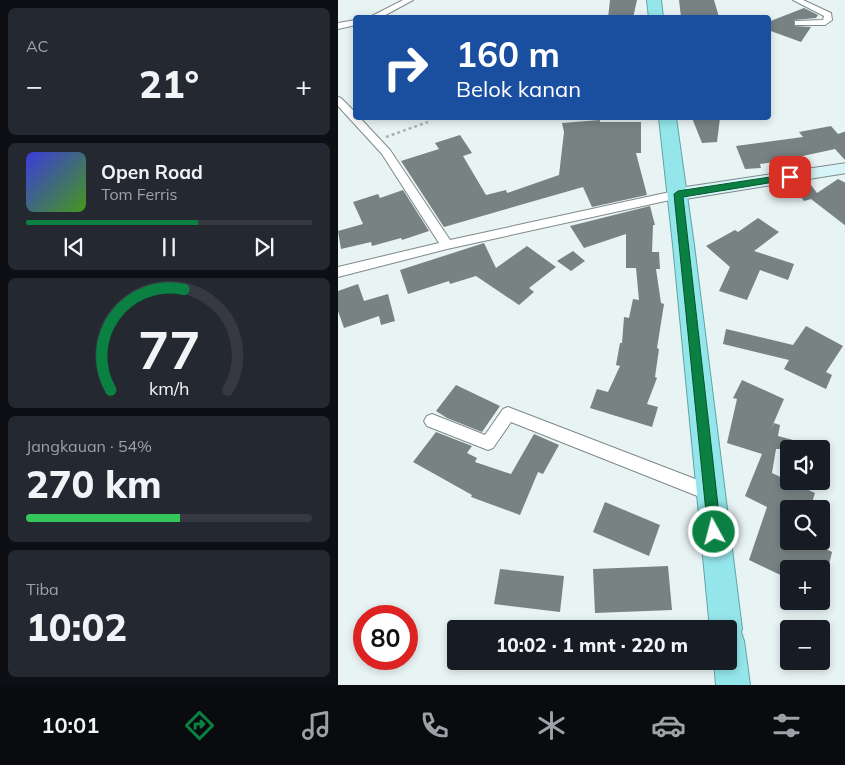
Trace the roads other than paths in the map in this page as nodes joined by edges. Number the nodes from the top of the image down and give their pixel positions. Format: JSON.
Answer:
{"nodes":[{"id":1,"x":409,"y":0,"type":"edge"},
{"id":2,"x":654,"y":0,"type":"edge"},
{"id":3,"x":797,"y":0,"type":"edge"},
{"id":4,"x":378,"y":15,"type":"edge"},
{"id":5,"x":656,"y":15,"type":"edge"},
{"id":6,"x":353,"y":23,"type":"edge"},
{"id":7,"x":798,"y":24,"type":"dead end"},
{"id":8,"x":338,"y":26,"type":"edge"},
{"id":9,"x":338,"y":100,"type":"edge"},
{"id":10,"x":353,"y":116,"type":"edge"},
{"id":11,"x":357,"y":120,"type":"edge"},
{"id":12,"x":667,"y":120,"type":"edge"},
{"id":13,"x":846,"y":168,"type":"edge"},
{"id":14,"x":678,"y":194,"type":"junction"},
{"id":15,"x":447,"y":245,"type":"junction"},
{"id":16,"x":338,"y":272,"type":"edge"},
{"id":17,"x":432,"y":421,"type":"dead end"},
{"id":18,"x":710,"y":493,"type":"junction"},
{"id":19,"x":725,"y":620,"type":"edge"},
{"id":20,"x":731,"y":670,"type":"edge"},
{"id":21,"x":733,"y":685,"type":"edge"}],
"edges":[{"from":1,"to":4,"type":"street"},
{"from":2,"to":5,"type":"highway"},
{"from":3,"to":7,"type":"street"},
{"from":6,"to":8,"type":"street"},
{"from":9,"to":10,"type":"street"},
{"from":11,"to":15,"type":"street"},
{"from":12,"to":14,"type":"highway"},
{"from":13,"to":14,"type":"main road"},
{"from":14,"to":15,"type":"street"},
{"from":14,"to":18,"type":"highway"},
{"from":15,"to":16,"type":"street"},
{"from":17,"to":18,"type":"street"},
{"from":18,"to":19,"type":"highway"},
{"from":20,"to":21,"type":"highway"}]}
